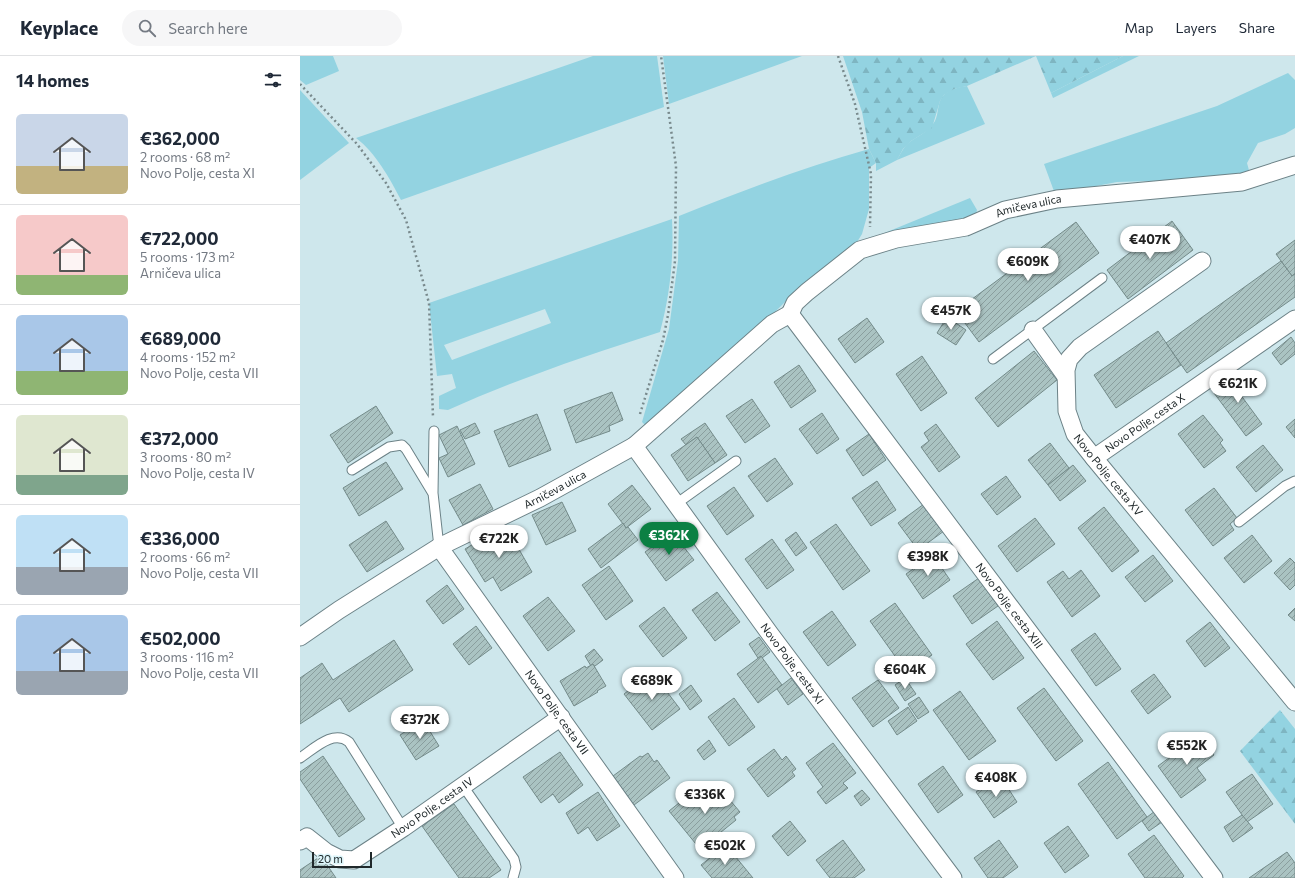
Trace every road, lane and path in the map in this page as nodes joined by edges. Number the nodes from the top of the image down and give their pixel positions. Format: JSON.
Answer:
{"nodes":[{"id":1,"x":661,"y":56,"type":"edge"},
{"id":2,"x":838,"y":56,"type":"edge"},
{"id":3,"x":300,"y":84,"type":"edge"},
{"id":4,"x":1295,"y":165,"type":"edge"},
{"id":5,"x":860,"y":250,"type":"junction"},
{"id":6,"x":1202,"y":261,"type":"dead end"},
{"id":7,"x":1102,"y":278,"type":"dead end"},
{"id":8,"x":790,"y":314,"type":"junction"},
{"id":9,"x":1295,"y":319,"type":"edge"},
{"id":10,"x":1033,"y":330,"type":"junction"},
{"id":11,"x":992,"y":359,"type":"dead end"},
{"id":12,"x":1065,"y":375,"type":"junction"},
{"id":13,"x":640,"y":416,"type":"dead end"},
{"id":14,"x":434,"y":431,"type":"joint"},
{"id":15,"x":634,"y":446,"type":"junction"},
{"id":16,"x":1094,"y":458,"type":"junction"},
{"id":17,"x":736,"y":461,"type":"dead end"},
{"id":18,"x":352,"y":470,"type":"dead end"},
{"id":19,"x":1295,"y":481,"type":"edge"},
{"id":20,"x":433,"y":493,"type":"junction"},
{"id":21,"x":676,"y":504,"type":"junction"},
{"id":22,"x":1239,"y":522,"type":"dead end"},
{"id":23,"x":439,"y":547,"type":"junction"},
{"id":24,"x":300,"y":637,"type":"edge"},
{"id":25,"x":1295,"y":702,"type":"edge"},
{"id":26,"x":561,"y":717,"type":"junction"},
{"id":27,"x":300,"y":758,"type":"edge"},
{"id":28,"x":463,"y":786,"type":"junction"},
{"id":29,"x":403,"y":828,"type":"junction"},
{"id":30,"x":302,"y":835,"type":"edge"},
{"id":31,"x":513,"y":878,"type":"edge"},
{"id":32,"x":675,"y":878,"type":"edge"},
{"id":33,"x":953,"y":878,"type":"edge"},
{"id":34,"x":1214,"y":878,"type":"edge"}],
"edges":[{"from":1,"to":13,"type":"path"},
{"from":2,"to":5,"type":"path"},
{"from":3,"to":14,"type":"path"},
{"from":4,"to":5,"type":"street","name":"Amičeva ulica"},
{"from":5,"to":8,"type":"street","name":"Amičeva ulica"},
{"from":6,"to":12,"type":"street","name":"Novo Polje, cesta XV"},
{"from":7,"to":10,"type":"lane"},
{"from":8,"to":15,"type":"street","name":"Arničeva ulica"},
{"from":8,"to":34,"type":"street","name":"Novo Polje, cesta XIII"},
{"from":9,"to":16,"type":"street","name":"Novo Polje, cesta X"},
{"from":10,"to":11,"type":"lane"},
{"from":10,"to":12,"type":"street"},
{"from":12,"to":16,"type":"street","name":"Novo Polje, cesta XV"},
{"from":14,"to":20,"type":"lane"},
{"from":15,"to":21,"type":"street","name":"Novo Polje, cesta XI"},
{"from":15,"to":23,"type":"street","name":"Arničeva ulica"},
{"from":16,"to":25,"type":"street","name":"Novo Polje, cesta XV"},
{"from":17,"to":21,"type":"lane"},
{"from":18,"to":20,"type":"lane"},
{"from":19,"to":22,"type":"lane"},
{"from":20,"to":23,"type":"lane"},
{"from":21,"to":33,"type":"street","name":"Novo Polje, cesta XI"},
{"from":23,"to":24,"type":"street","name":"Arničeva ulica"},
{"from":23,"to":26,"type":"street","name":"Novo Polje, cesta VII"},
{"from":26,"to":28,"type":"street","name":"Novo Polje, cesta IV"},
{"from":26,"to":32,"type":"street","name":"Novo Polje, cesta VII"},
{"from":27,"to":29,"type":"lane"},
{"from":28,"to":29,"type":"street","name":"Novo Polje, cesta IV"},
{"from":28,"to":31,"type":"lane"},
{"from":29,"to":30,"type":"street","name":"Novo Polje, cesta IV"}]}
